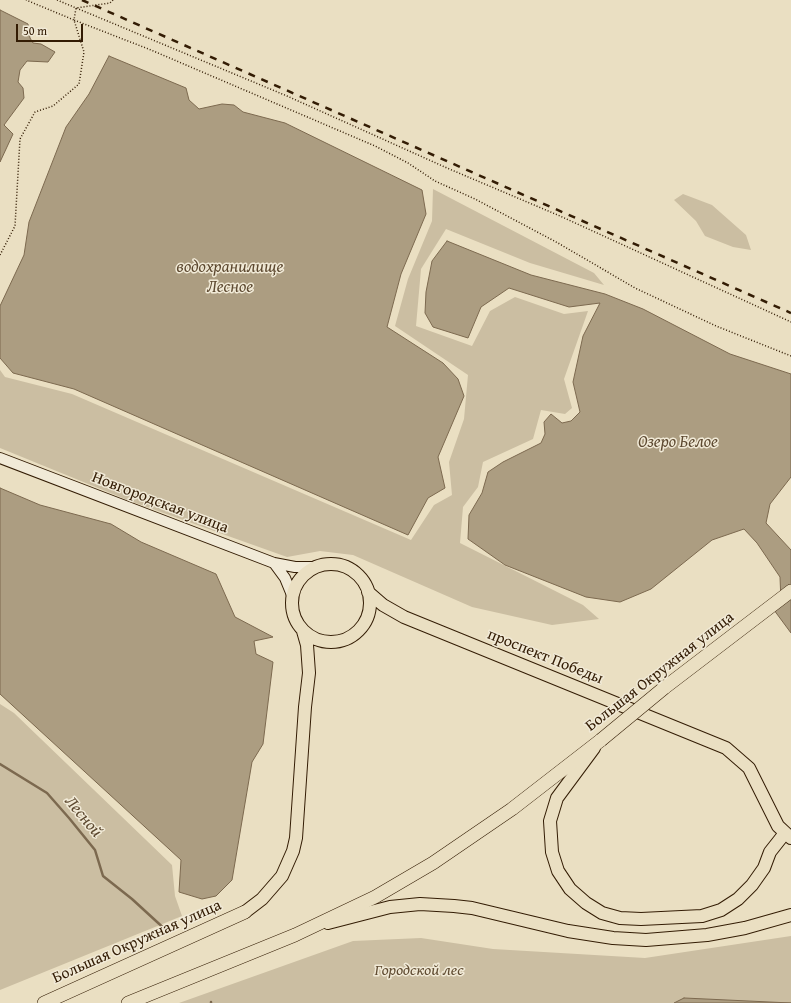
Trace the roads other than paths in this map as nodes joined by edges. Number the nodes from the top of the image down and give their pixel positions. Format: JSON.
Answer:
{"nodes":[{"id":1,"x":0,"y":458,"type":"edge"},
{"id":2,"x":274,"y":563,"type":"junction"},
{"id":3,"x":317,"y":567,"type":"junction"},
{"id":4,"x":791,"y":591,"type":"edge"},
{"id":5,"x":368,"y":592,"type":"junction"},
{"id":6,"x":292,"y":595,"type":"junction"},
{"id":7,"x":303,"y":631,"type":"junction"},
{"id":8,"x":601,"y":740,"type":"junction"},
{"id":9,"x":788,"y":836,"type":"edge"},
{"id":10,"x":245,"y":912,"type":"joint"},
{"id":11,"x":791,"y":915,"type":"edge"},
{"id":12,"x":294,"y":935,"type":"junction"},
{"id":13,"x":44,"y":1003,"type":"edge"},
{"id":14,"x":128,"y":1003,"type":"edge"}],
"edges":[{"from":1,"to":2,"type":"street","name":"Новгородская улица"},
{"from":2,"to":3,"type":"street","name":"Новгородская улица"},
{"from":2,"to":6,"type":"street"},
{"from":3,"to":5,"type":"main road"},
{"from":3,"to":6,"type":"main road"},
{"from":4,"to":8,"type":"highway","name":"Большая Окружная улица","bridge":true},
{"from":5,"to":7,"type":"main road"},
{"from":5,"to":9,"type":"main road","name":"проспект Победы"},
{"from":6,"to":7,"type":"main road"},
{"from":7,"to":10,"type":"main road"},
{"from":8,"to":9,"type":"main road"},
{"from":8,"to":12,"type":"highway","name":"Большая Окружная улица"},
{"from":10,"to":13,"type":"highway","name":"Большая Окружная улица"},
{"from":11,"to":12,"type":"main road"},
{"from":12,"to":14,"type":"highway","name":"Большая Окружная улица"}]}
